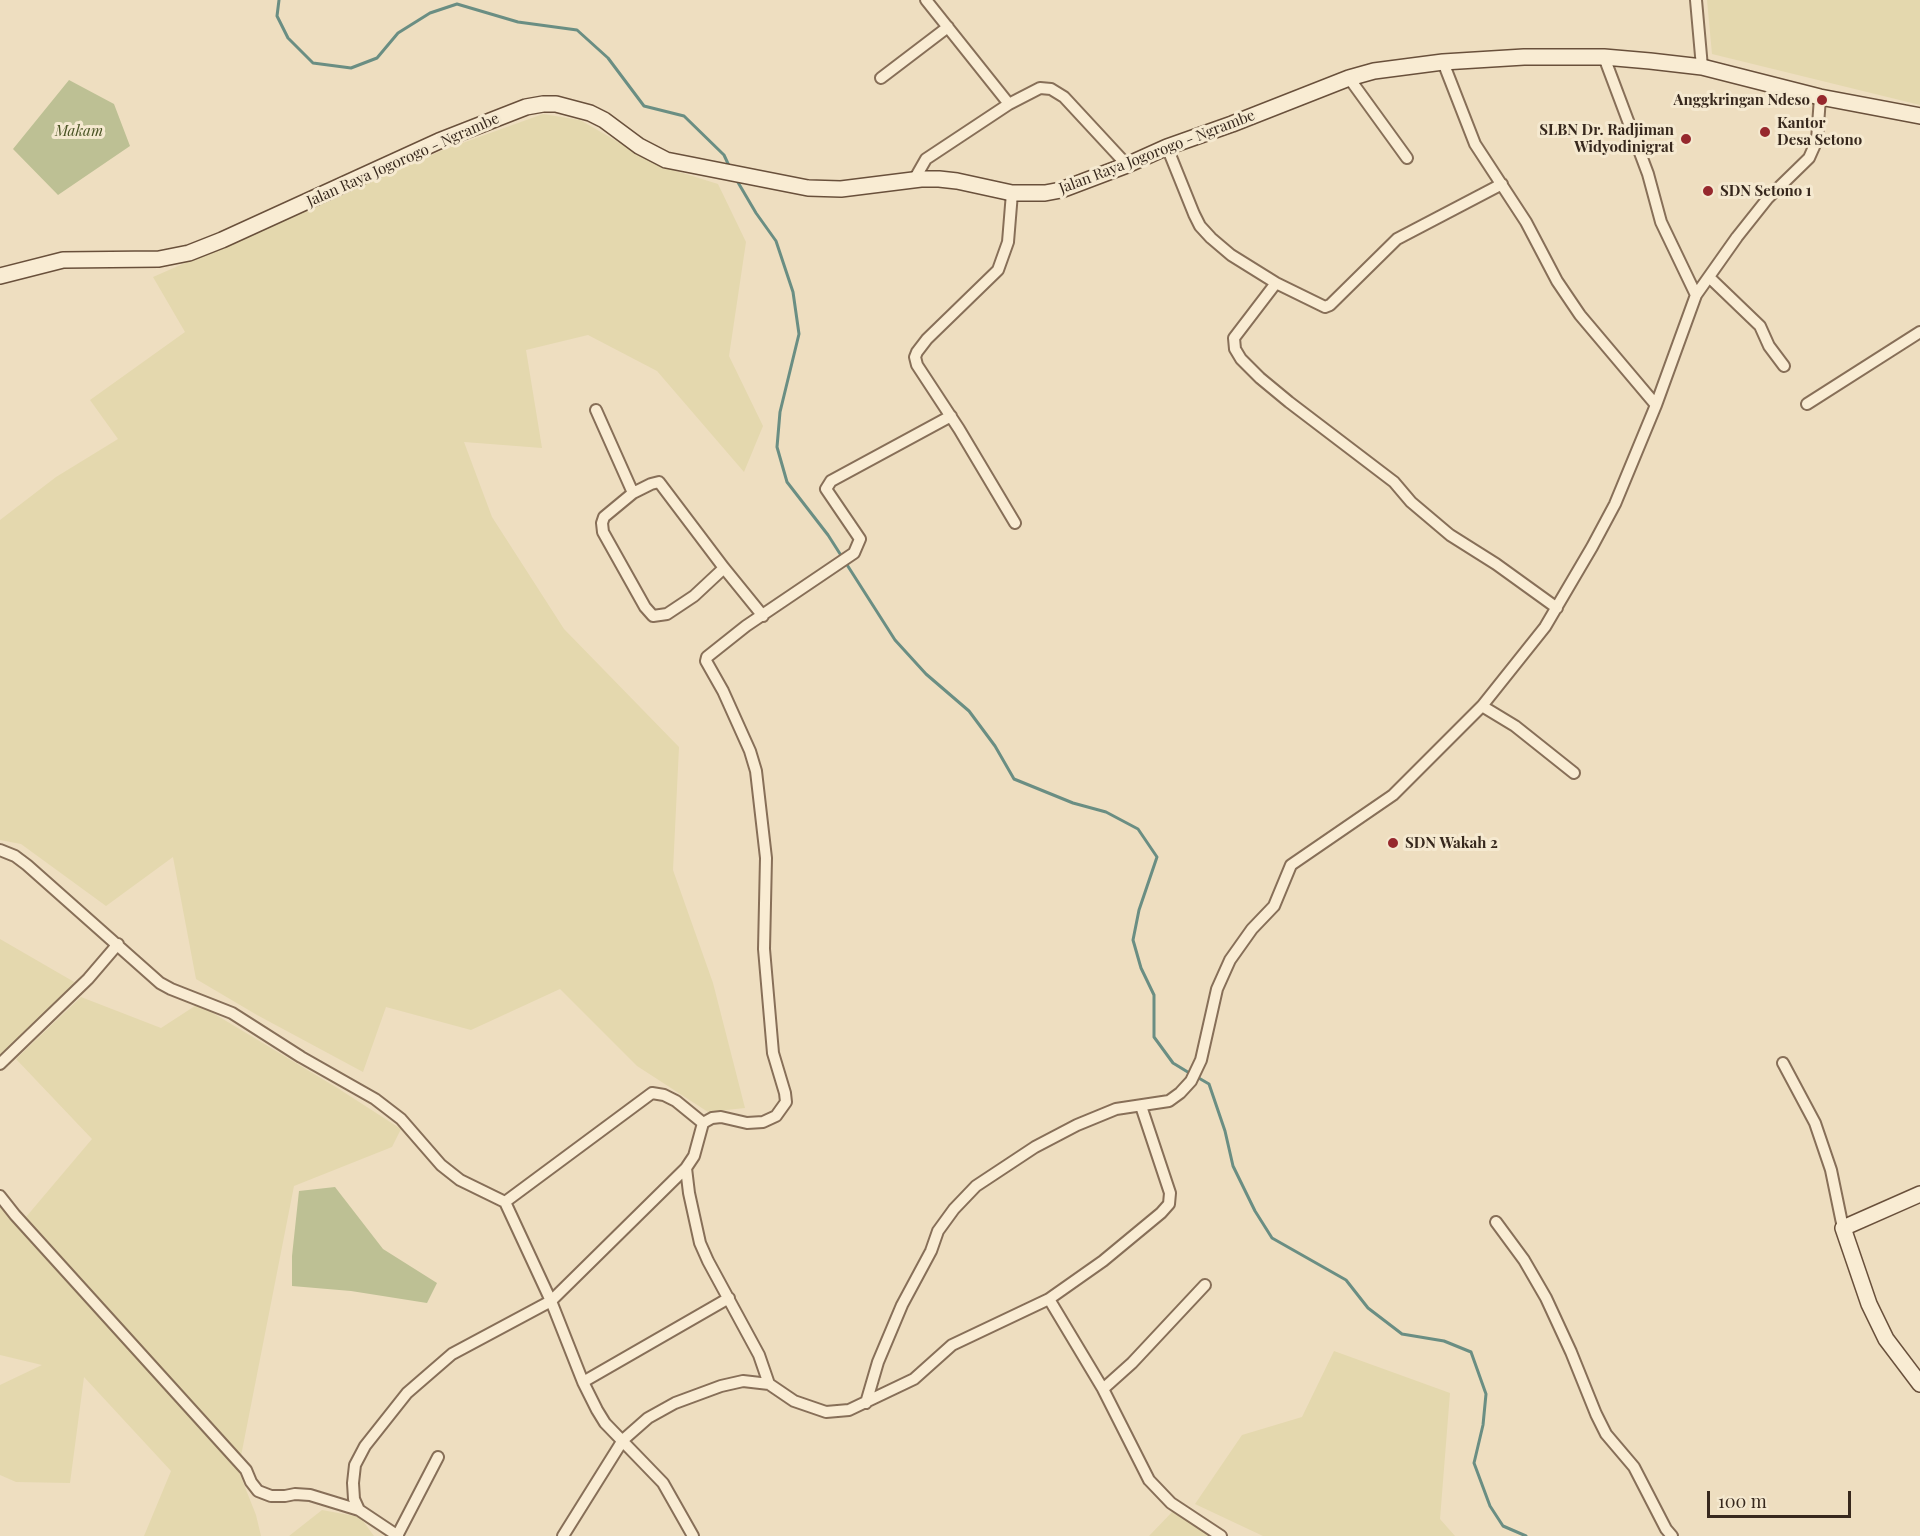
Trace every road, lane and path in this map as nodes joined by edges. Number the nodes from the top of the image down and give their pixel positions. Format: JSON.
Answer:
{"nodes":[{"id":1,"x":926,"y":0,"type":"edge"},
{"id":2,"x":1696,"y":0,"type":"edge"},
{"id":3,"x":948,"y":27,"type":"junction"},
{"id":4,"x":1604,"y":57,"type":"junction"},
{"id":5,"x":1443,"y":62,"type":"junction"},
{"id":6,"x":1702,"y":67,"type":"junction"},
{"id":7,"x":881,"y":78,"type":"dead end"},
{"id":8,"x":1349,"y":78,"type":"junction"},
{"id":9,"x":1820,"y":97,"type":"junction"},
{"id":10,"x":1009,"y":104,"type":"junction"},
{"id":11,"x":1920,"y":116,"type":"edge"},
{"id":12,"x":1167,"y":147,"type":"junction"},
{"id":13,"x":1407,"y":158,"type":"dead end"},
{"id":14,"x":1127,"y":165,"type":"junction"},
{"id":15,"x":914,"y":180,"type":"junction"},
{"id":16,"x":1502,"y":184,"type":"junction"},
{"id":17,"x":1012,"y":193,"type":"junction"},
{"id":18,"x":0,"y":276,"type":"edge"},
{"id":19,"x":1709,"y":277,"type":"junction"},
{"id":20,"x":1276,"y":283,"type":"junction"},
{"id":21,"x":1696,"y":295,"type":"junction"},
{"id":22,"x":1920,"y":332,"type":"edge"},
{"id":23,"x":1784,"y":366,"type":"dead end"},
{"id":24,"x":1808,"y":404,"type":"dead end"},
{"id":25,"x":1656,"y":405,"type":"junction"},
{"id":26,"x":596,"y":410,"type":"dead end"},
{"id":27,"x":951,"y":416,"type":"junction"},
{"id":28,"x":633,"y":493,"type":"junction"},
{"id":29,"x":1015,"y":523,"type":"dead end"},
{"id":30,"x":724,"y":568,"type":"junction"},
{"id":31,"x":1557,"y":608,"type":"junction"},
{"id":32,"x":763,"y":615,"type":"junction"},
{"id":33,"x":1482,"y":706,"type":"junction"},
{"id":34,"x":1574,"y":773,"type":"dead end"},
{"id":35,"x":0,"y":850,"type":"edge"},
{"id":36,"x":118,"y":944,"type":"junction"},
{"id":37,"x":1783,"y":1063,"type":"dead end"},
{"id":38,"x":0,"y":1064,"type":"edge"},
{"id":39,"x":1141,"y":1106,"type":"junction"},
{"id":40,"x":703,"y":1123,"type":"junction"},
{"id":41,"x":686,"y":1168,"type":"junction"},
{"id":42,"x":1920,"y":1194,"type":"edge"},
{"id":43,"x":0,"y":1196,"type":"edge"},
{"id":44,"x":505,"y":1202,"type":"junction"},
{"id":45,"x":1496,"y":1222,"type":"dead end"},
{"id":46,"x":1843,"y":1228,"type":"junction"},
{"id":47,"x":1205,"y":1285,"type":"dead end"},
{"id":48,"x":729,"y":1298,"type":"junction"},
{"id":49,"x":1049,"y":1299,"type":"junction"},
{"id":50,"x":551,"y":1301,"type":"junction"},
{"id":51,"x":582,"y":1382,"type":"junction"},
{"id":52,"x":769,"y":1384,"type":"junction"},
{"id":53,"x":1920,"y":1384,"type":"edge"},
{"id":54,"x":1103,"y":1389,"type":"junction"},
{"id":55,"x":866,"y":1403,"type":"junction"},
{"id":56,"x":623,"y":1440,"type":"junction"},
{"id":57,"x":438,"y":1457,"type":"dead end"},
{"id":58,"x":359,"y":1510,"type":"junction"},
{"id":59,"x":398,"y":1536,"type":"edge"},
{"id":60,"x":562,"y":1536,"type":"edge"},
{"id":61,"x":693,"y":1536,"type":"edge"},
{"id":62,"x":1221,"y":1536,"type":"edge"},
{"id":63,"x":1672,"y":1536,"type":"edge"}],
"edges":[{"from":1,"to":3,"type":"street"},
{"from":2,"to":6,"type":"street"},
{"from":3,"to":7,"type":"street"},
{"from":3,"to":10,"type":"street"},
{"from":4,"to":5,"type":"main road","name":"Jalan Raya Jogorogo - Ngrambe"},
{"from":4,"to":6,"type":"main road","name":"Jalan Raya Jogorogo - Ngrambe"},
{"from":4,"to":21,"type":"street"},
{"from":5,"to":8,"type":"main road","name":"Jalan Raya Jogorogo - Ngrambe"},
{"from":5,"to":16,"type":"street"},
{"from":6,"to":9,"type":"main road","name":"Jalan Raya Jogorogo - Ngrambe"},
{"from":8,"to":12,"type":"main road","name":"Jalan Raya Jogorogo - Ngrambe"},
{"from":8,"to":13,"type":"street"},
{"from":9,"to":11,"type":"main road","name":"Jalan Raya Jogorogo - Ngrambe"},
{"from":9,"to":19,"type":"street"},
{"from":10,"to":14,"type":"street"},
{"from":10,"to":15,"type":"street"},
{"from":12,"to":14,"type":"main road","name":"Jalan Raya Jogorogo - Ngrambe"},
{"from":12,"to":20,"type":"street"},
{"from":14,"to":17,"type":"main road","name":"Jalan Raya Jogorogo - Ngrambe"},
{"from":15,"to":17,"type":"main road","name":"Jalan Raya Jogorogo - Ngrambe"},
{"from":15,"to":18,"type":"main road","name":"Jalan Raya Jogorogo - Ngrambe"},
{"from":16,"to":20,"type":"street"},
{"from":16,"to":25,"type":"street"},
{"from":17,"to":27,"type":"street"},
{"from":19,"to":21,"type":"street"},
{"from":19,"to":23,"type":"street"},
{"from":20,"to":31,"type":"street"},
{"from":21,"to":25,"type":"street"},
{"from":22,"to":24,"type":"street"},
{"from":25,"to":31,"type":"street"},
{"from":26,"to":28,"type":"street"},
{"from":27,"to":29,"type":"street"},
{"from":27,"to":32,"type":"street"},
{"from":28,"to":30,"type":"street"},
{"from":28,"to":30,"type":"street"},
{"from":30,"to":32,"type":"street"},
{"from":31,"to":33,"type":"street"},
{"from":32,"to":40,"type":"street"},
{"from":33,"to":34,"type":"street"},
{"from":33,"to":39,"type":"street"},
{"from":35,"to":36,"type":"street"},
{"from":36,"to":38,"type":"street"},
{"from":36,"to":44,"type":"street"},
{"from":37,"to":46,"type":"street"},
{"from":39,"to":49,"type":"street"},
{"from":39,"to":55,"type":"street"},
{"from":40,"to":41,"type":"street"},
{"from":40,"to":44,"type":"street"},
{"from":41,"to":48,"type":"street"},
{"from":41,"to":50,"type":"street"},
{"from":42,"to":46,"type":"main road"},
{"from":43,"to":58,"type":"street"},
{"from":44,"to":50,"type":"street"},
{"from":45,"to":63,"type":"street"},
{"from":46,"to":53,"type":"main road"},
{"from":47,"to":54,"type":"street"},
{"from":48,"to":51,"type":"street"},
{"from":48,"to":52,"type":"street"},
{"from":49,"to":54,"type":"street"},
{"from":49,"to":55,"type":"street"},
{"from":50,"to":51,"type":"street"},
{"from":50,"to":58,"type":"street"},
{"from":51,"to":56,"type":"street"},
{"from":52,"to":55,"type":"street"},
{"from":52,"to":56,"type":"street"},
{"from":54,"to":62,"type":"street"},
{"from":56,"to":60,"type":"street"},
{"from":56,"to":61,"type":"street"},
{"from":57,"to":59,"type":"street"},
{"from":58,"to":59,"type":"street"}]}
